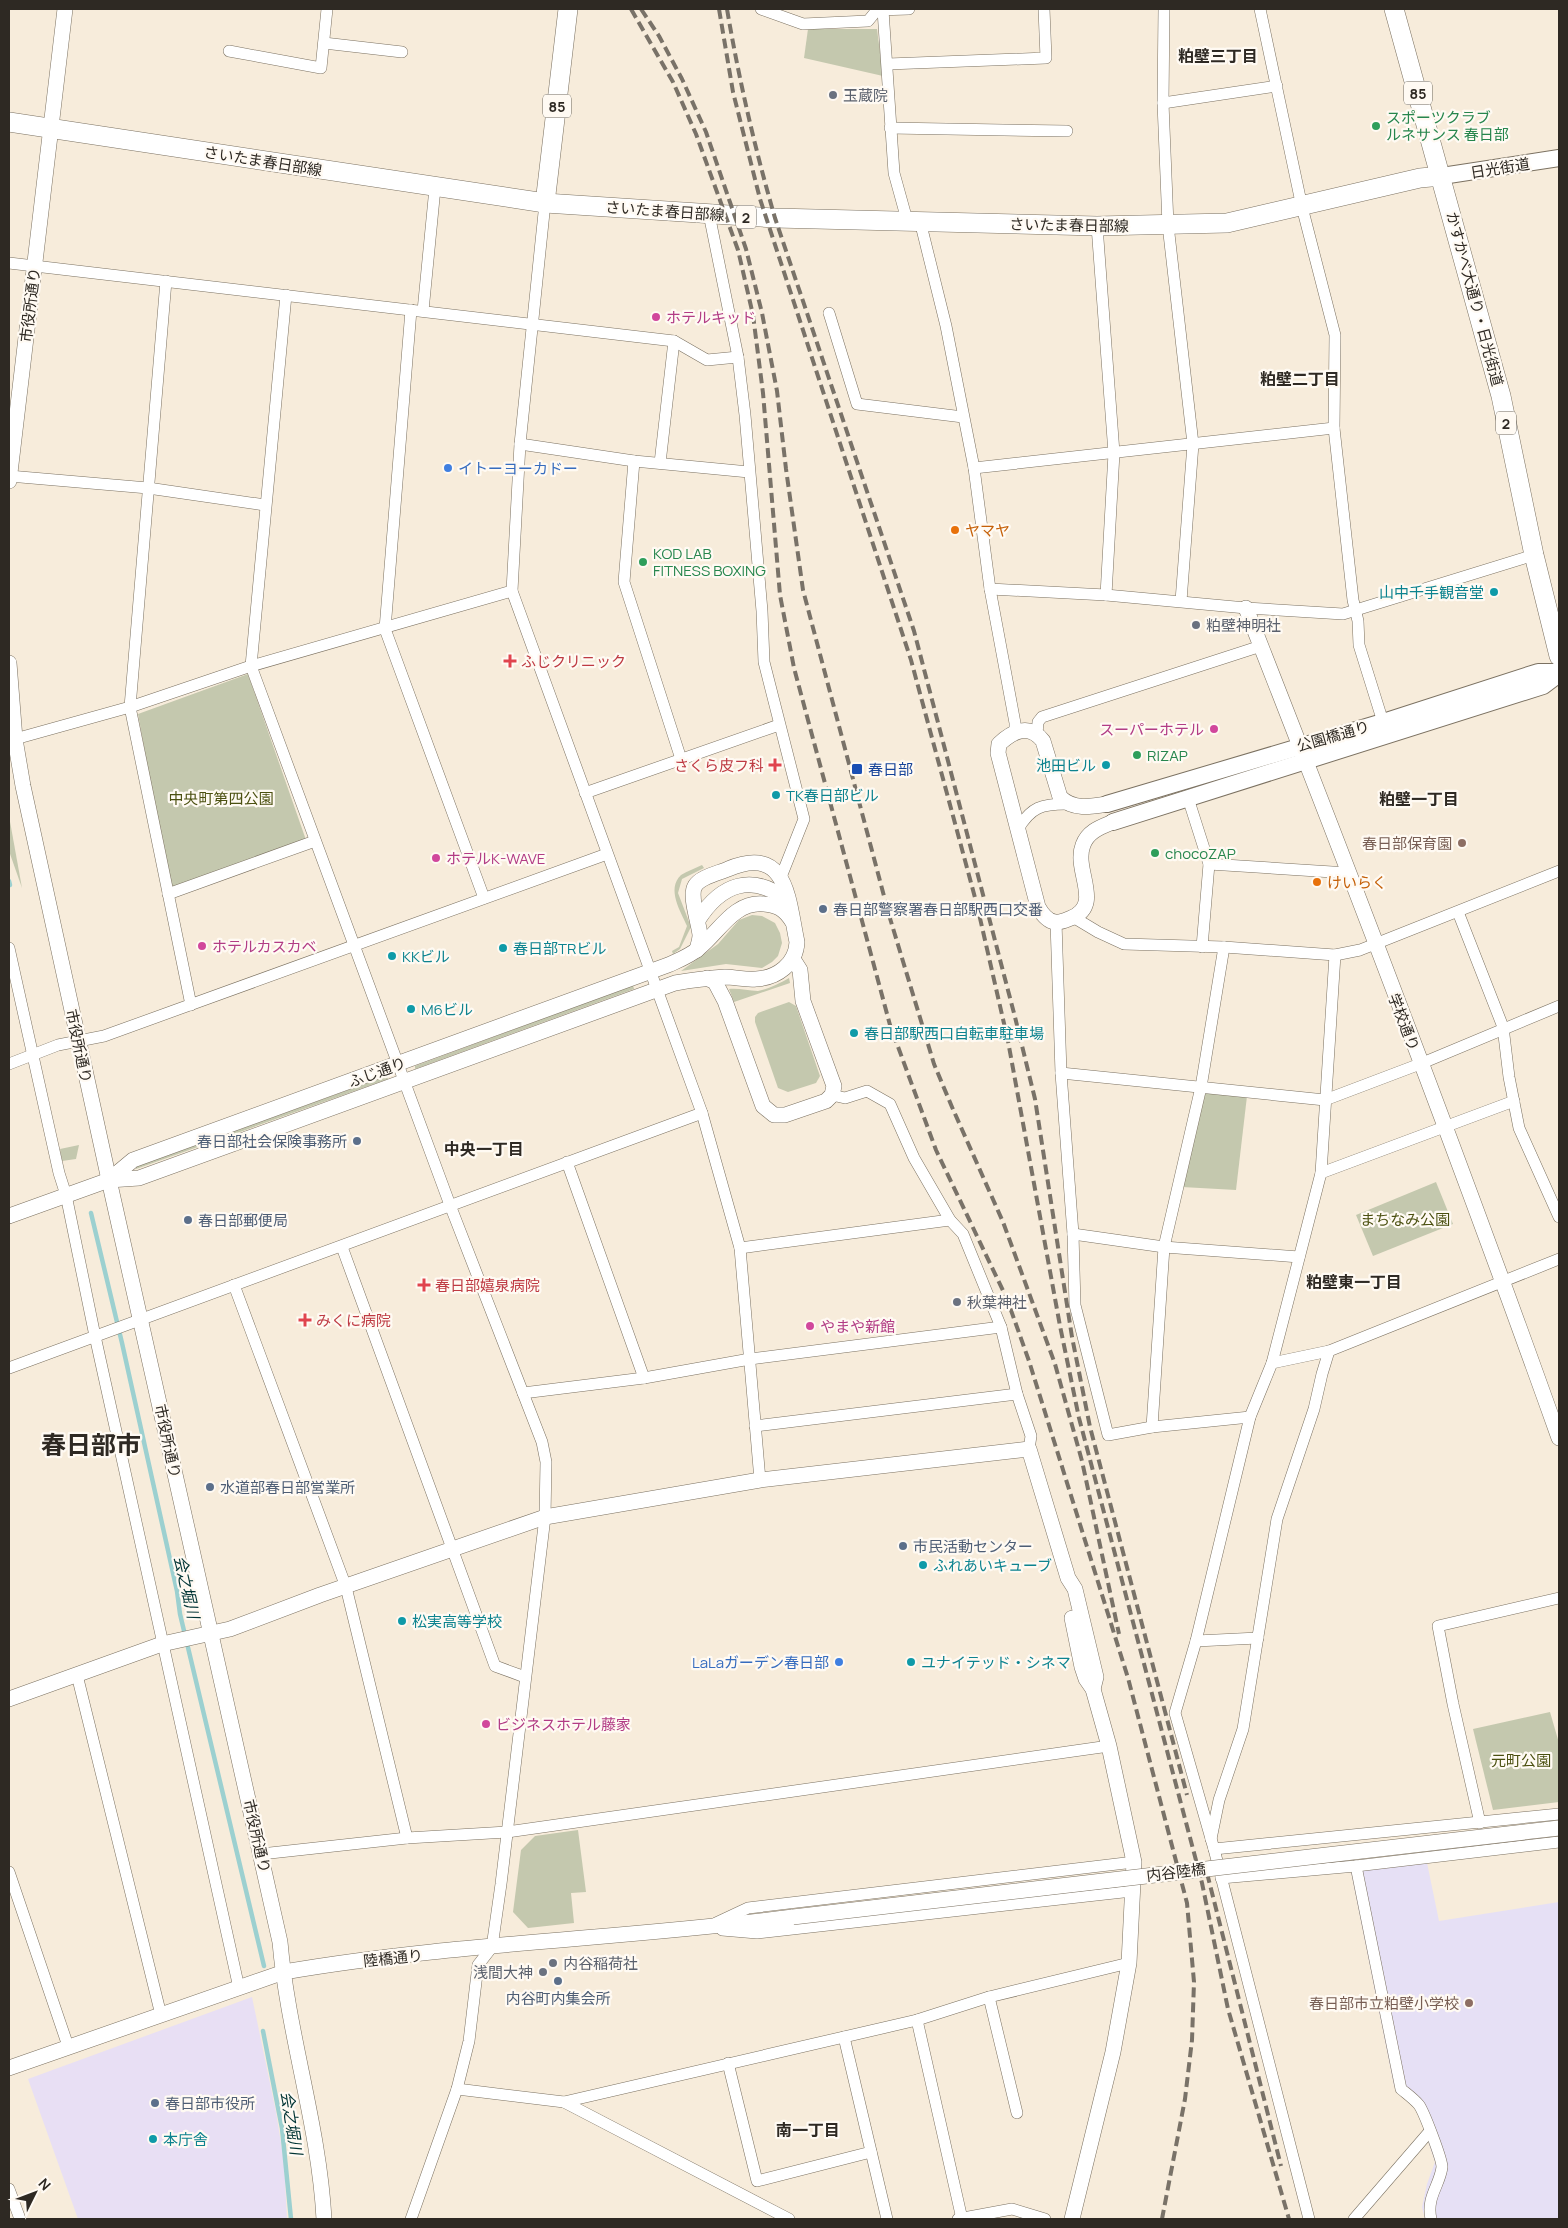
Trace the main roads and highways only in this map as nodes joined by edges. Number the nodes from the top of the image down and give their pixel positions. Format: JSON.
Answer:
{"nodes":[{"id":1,"x":568,"y":9,"type":"edge"},
{"id":2,"x":1394,"y":9,"type":"edge"},
{"id":3,"x":9,"y":122,"type":"edge"},
{"id":4,"x":1559,"y":158,"type":"edge"},
{"id":5,"x":1442,"y":176,"type":"junction"},
{"id":6,"x":545,"y":203,"type":"junction"},
{"id":7,"x":1559,"y":656,"type":"edge"},
{"id":8,"x":1559,"y":673,"type":"edge"},
{"id":9,"x":1304,"y":753,"type":"junction"},
{"id":10,"x":1107,"y":804,"type":"road end"},
{"id":11,"x":1113,"y":822,"type":"road end"}],
"edges":[{"from":1,"to":6,"type":"main road","number":"85"},
{"from":2,"to":5,"type":"main road","number":"85"},
{"from":3,"to":6,"type":"main road","name":"さいたま春日部線","number":"2"},
{"from":4,"to":5,"type":"main road","name":"日光街道"},
{"from":5,"to":6,"type":"main road","name":"さいたま春日部線","number":"2"},
{"from":5,"to":7,"type":"main road","name":"かすかべ大通り・日光街道","number":"2"},
{"from":8,"to":9,"type":"main road","name":"公園橋通り"},
{"from":8,"to":9,"type":"main road","name":"公園橋通り"},
{"from":9,"to":10,"type":"main road","name":"公園橋通り"},
{"from":9,"to":11,"type":"main road","name":"公園橋通り"}]}
